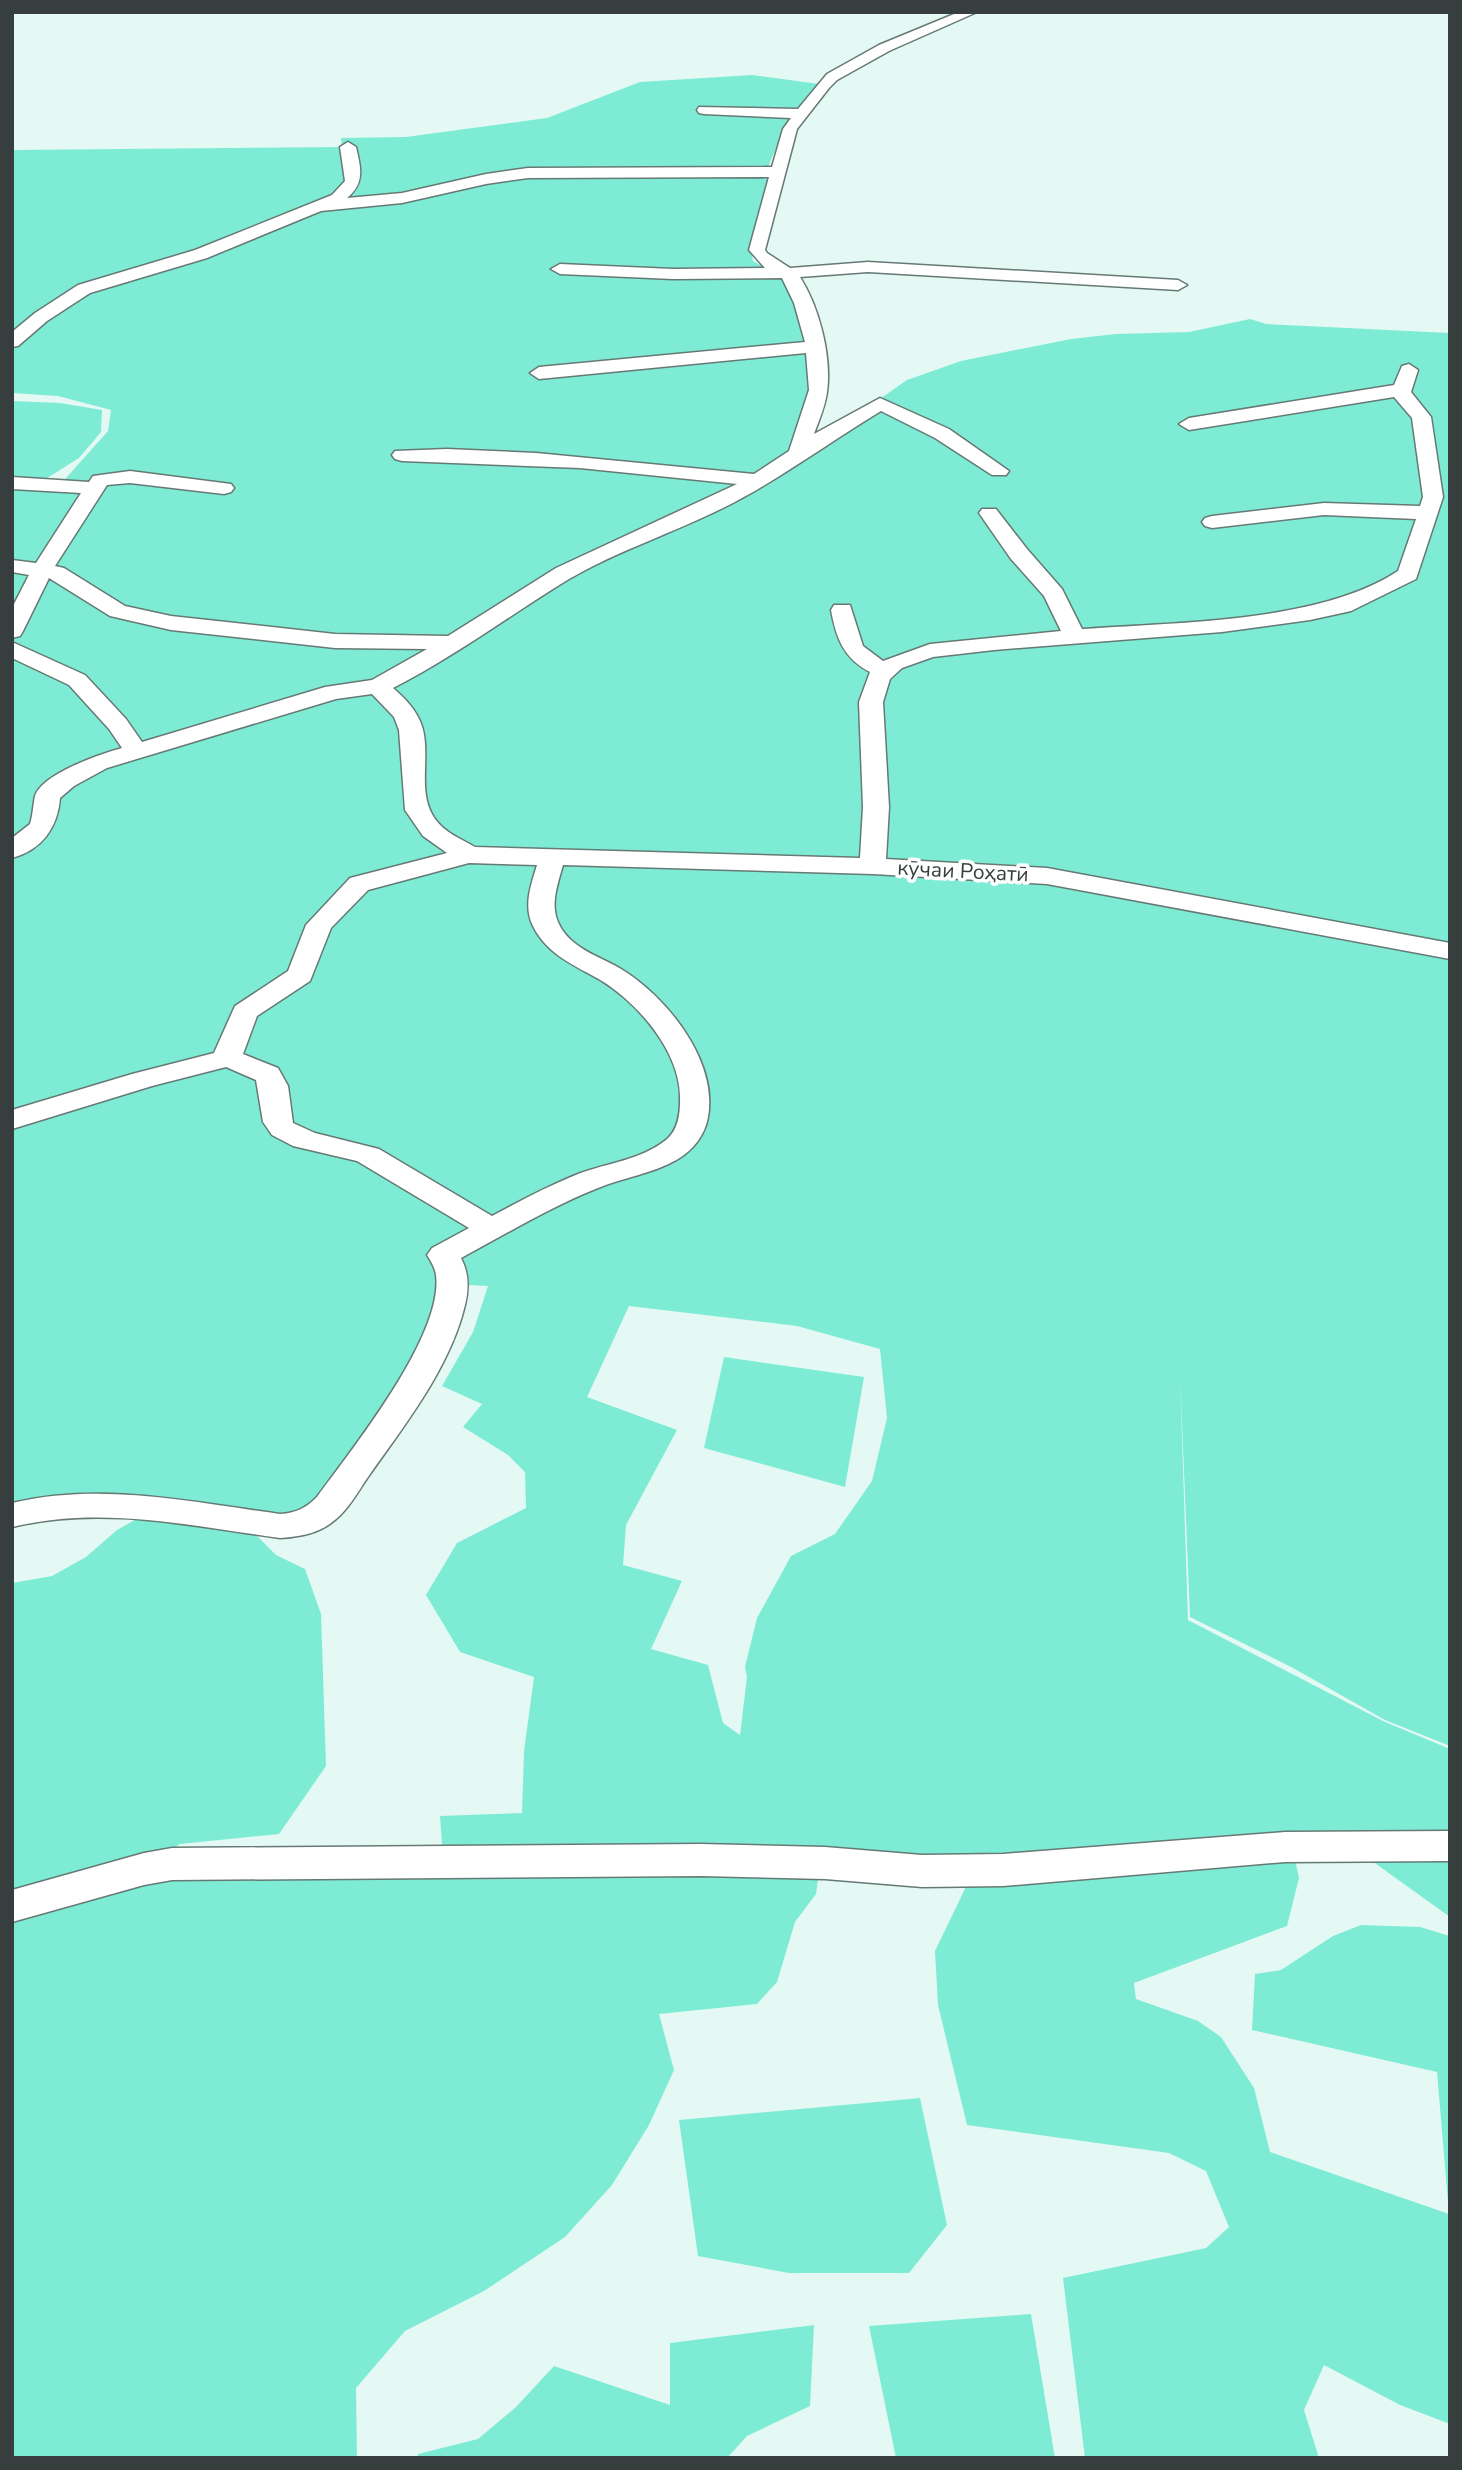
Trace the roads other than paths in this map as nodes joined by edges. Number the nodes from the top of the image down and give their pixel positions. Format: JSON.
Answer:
{"nodes":[{"id":1,"x":971,"y":12,"type":"edge"},
{"id":2,"x":704,"y":110,"type":"dead end"},
{"id":3,"x":801,"y":114,"type":"junction"},
{"id":4,"x":348,"y":147,"type":"dead end"},
{"id":5,"x":778,"y":172,"type":"junction"},
{"id":6,"x":319,"y":206,"type":"junction"},
{"id":7,"x":560,"y":269,"type":"dead end"},
{"id":8,"x":786,"y":273,"type":"junction"},
{"id":9,"x":1178,"y":285,"type":"dead end"},
{"id":10,"x":12,"y":342,"type":"edge"},
{"id":11,"x":814,"y":347,"type":"junction"},
{"id":12,"x":540,"y":373,"type":"dead end"},
{"id":13,"x":1189,"y":424,"type":"dead end"},
{"id":14,"x":402,"y":455,"type":"dead end"},
{"id":15,"x":797,"y":457,"type":"junction"},
{"id":16,"x":999,"y":471,"type":"dead end"},
{"id":17,"x":758,"y":481,"type":"junction"},
{"id":18,"x":12,"y":483,"type":"edge"},
{"id":19,"x":93,"y":488,"type":"junction"},
{"id":20,"x":224,"y":488,"type":"dead end"},
{"id":21,"x":989,"y":513,"type":"dead end"},
{"id":22,"x":1429,"y":513,"type":"junction"},
{"id":23,"x":1212,"y":522,"type":"dead end"},
{"id":24,"x":12,"y":566,"type":"edge"},
{"id":25,"x":43,"y":569,"type":"junction"},
{"id":26,"x":842,"y":610,"type":"dead end"},
{"id":27,"x":12,"y":631,"type":"edge"},
{"id":28,"x":1074,"y":635,"type":"junction"},
{"id":29,"x":453,"y":643,"type":"junction"},
{"id":30,"x":12,"y":649,"type":"edge"},
{"id":31,"x":883,"y":670,"type":"junction"},
{"id":32,"x":378,"y":686,"type":"junction"},
{"id":33,"x":137,"y":752,"type":"junction"},
{"id":34,"x":12,"y":850,"type":"edge"},
{"id":35,"x":469,"y":855,"type":"junction"},
{"id":36,"x":552,"y":857,"type":"junction"},
{"id":37,"x":873,"y":866,"type":"junction"},
{"id":38,"x":1450,"y":951,"type":"edge"},
{"id":39,"x":228,"y":1058,"type":"junction"},
{"id":40,"x":12,"y":1120,"type":"edge"},
{"id":41,"x":492,"y":1229,"type":"junction"},
{"id":42,"x":12,"y":1514,"type":"edge"},
{"id":43,"x":1450,"y":1846,"type":"edge"},
{"id":44,"x":12,"y":1906,"type":"edge"}],
"edges":[{"from":1,"to":3,"type":"street"},
{"from":2,"to":3,"type":"street"},
{"from":3,"to":5,"type":"street"},
{"from":4,"to":6,"type":"street"},
{"from":5,"to":6,"type":"street"},
{"from":5,"to":8,"type":"street"},
{"from":6,"to":10,"type":"street"},
{"from":7,"to":8,"type":"street"},
{"from":8,"to":9,"type":"street"},
{"from":8,"to":11,"type":"street"},
{"from":11,"to":12,"type":"street"},
{"from":11,"to":15,"type":"street"},
{"from":13,"to":22,"type":"street"},
{"from":14,"to":17,"type":"street"},
{"from":15,"to":16,"type":"street"},
{"from":15,"to":17,"type":"street"},
{"from":17,"to":29,"type":"street"},
{"from":18,"to":19,"type":"street"},
{"from":19,"to":20,"type":"street"},
{"from":19,"to":25,"type":"street"},
{"from":21,"to":28,"type":"street"},
{"from":22,"to":23,"type":"street"},
{"from":22,"to":28,"type":"street"},
{"from":24,"to":25,"type":"street"},
{"from":25,"to":27,"type":"street"},
{"from":25,"to":29,"type":"street"},
{"from":26,"to":31,"type":"street"},
{"from":28,"to":31,"type":"street"},
{"from":29,"to":32,"type":"street"},
{"from":30,"to":33,"type":"street"},
{"from":31,"to":37,"type":"street"},
{"from":32,"to":33,"type":"street"},
{"from":32,"to":35,"type":"street"},
{"from":33,"to":34,"type":"street"},
{"from":35,"to":36,"type":"street","name":"кӯчаи Роҳатӣ"},
{"from":35,"to":39,"type":"street","name":"кӯчаи Роҳатӣ"},
{"from":36,"to":37,"type":"street","name":"кӯчаи Роҳатӣ"},
{"from":36,"to":41,"type":"street"},
{"from":37,"to":38,"type":"street","name":"кӯчаи Роҳатӣ"},
{"from":39,"to":40,"type":"street"},
{"from":39,"to":41,"type":"street"},
{"from":41,"to":42,"type":"street"},
{"from":43,"to":44,"type":"street"}]}
